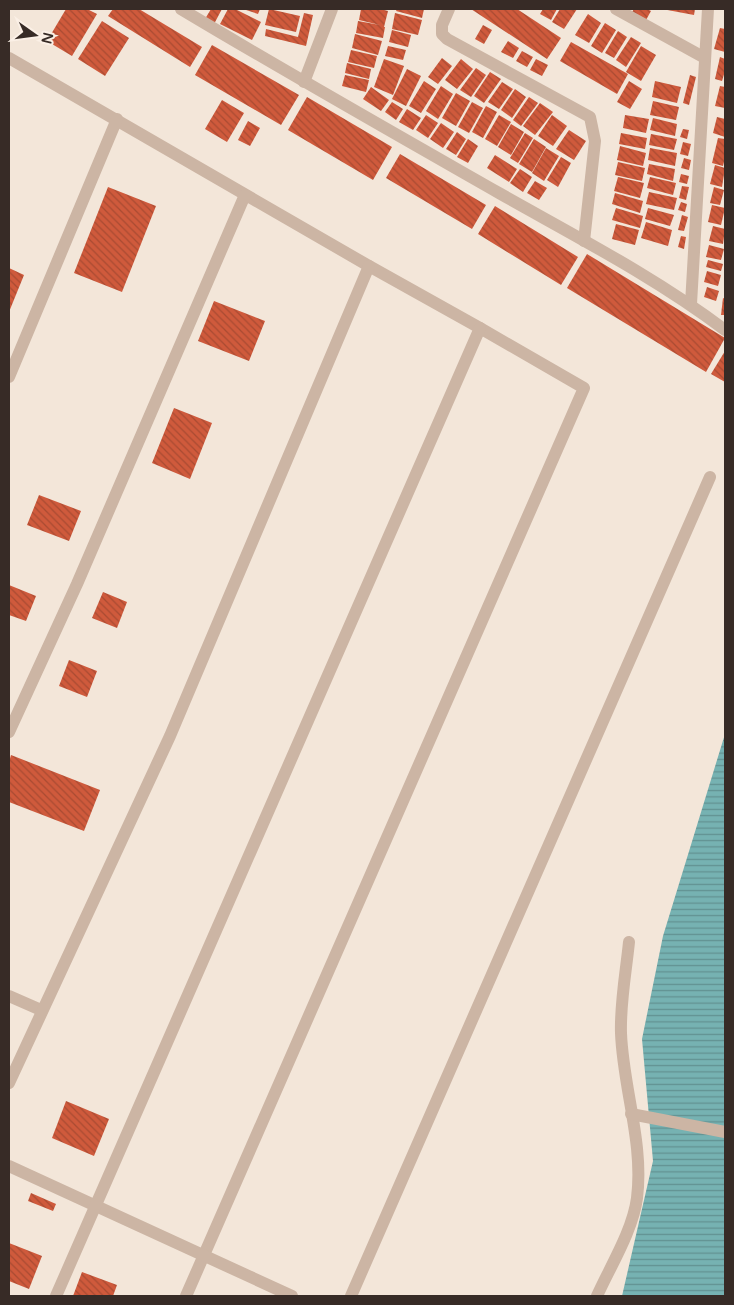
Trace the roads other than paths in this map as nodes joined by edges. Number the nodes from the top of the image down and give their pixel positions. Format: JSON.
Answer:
{"nodes":[{"id":1,"x":181,"y":9,"type":"edge"},
{"id":2,"x":332,"y":9,"type":"edge"},
{"id":3,"x":449,"y":9,"type":"edge"},
{"id":4,"x":616,"y":9,"type":"edge"},
{"id":5,"x":708,"y":9,"type":"edge"},
{"id":6,"x":9,"y":58,"type":"edge"},
{"id":7,"x":705,"y":58,"type":"junction"},
{"id":8,"x":304,"y":82,"type":"junction"},
{"id":9,"x":117,"y":119,"type":"junction"},
{"id":10,"x":245,"y":195,"type":"junction"},
{"id":11,"x":584,"y":241,"type":"junction"},
{"id":12,"x":369,"y":266,"type":"junction"},
{"id":13,"x":691,"y":304,"type":"junction"},
{"id":14,"x":480,"y":328,"type":"junction"},
{"id":15,"x":725,"y":330,"type":"edge"},
{"id":16,"x":9,"y":377,"type":"edge"},
{"id":17,"x":710,"y":477,"type":"dead end"},
{"id":18,"x":9,"y":732,"type":"edge"},
{"id":19,"x":629,"y":942,"type":"dead end"},
{"id":20,"x":9,"y":996,"type":"edge"},
{"id":21,"x":41,"y":1010,"type":"junction"},
{"id":22,"x":9,"y":1083,"type":"edge"},
{"id":23,"x":637,"y":1115,"type":"junction"},
{"id":24,"x":725,"y":1132,"type":"edge"},
{"id":25,"x":9,"y":1166,"type":"edge"},
{"id":26,"x":96,"y":1206,"type":"junction"},
{"id":27,"x":204,"y":1256,"type":"junction"},
{"id":28,"x":56,"y":1296,"type":"edge"},
{"id":29,"x":186,"y":1296,"type":"edge"},
{"id":30,"x":292,"y":1296,"type":"edge"},
{"id":31,"x":350,"y":1296,"type":"edge"},
{"id":32,"x":597,"y":1296,"type":"edge"}],
"edges":[{"from":1,"to":8,"type":"street"},
{"from":2,"to":8,"type":"street"},
{"from":3,"to":11,"type":"street"},
{"from":4,"to":7,"type":"street"},
{"from":5,"to":7,"type":"street"},
{"from":6,"to":9,"type":"street"},
{"from":7,"to":13,"type":"street"},
{"from":8,"to":11,"type":"street"},
{"from":9,"to":10,"type":"street"},
{"from":9,"to":16,"type":"street"},
{"from":10,"to":12,"type":"street"},
{"from":10,"to":18,"type":"street"},
{"from":11,"to":13,"type":"street"},
{"from":12,"to":14,"type":"street"},
{"from":12,"to":21,"type":"street"},
{"from":13,"to":15,"type":"street"},
{"from":14,"to":26,"type":"street"},
{"from":14,"to":27,"type":"street"},
{"from":17,"to":31,"type":"street"},
{"from":19,"to":23,"type":"street"},
{"from":20,"to":21,"type":"street"},
{"from":21,"to":22,"type":"street"},
{"from":23,"to":24,"type":"street"},
{"from":23,"to":32,"type":"street"},
{"from":25,"to":26,"type":"street"},
{"from":26,"to":27,"type":"street"},
{"from":26,"to":28,"type":"street"},
{"from":27,"to":29,"type":"street"},
{"from":27,"to":30,"type":"street"}]}
